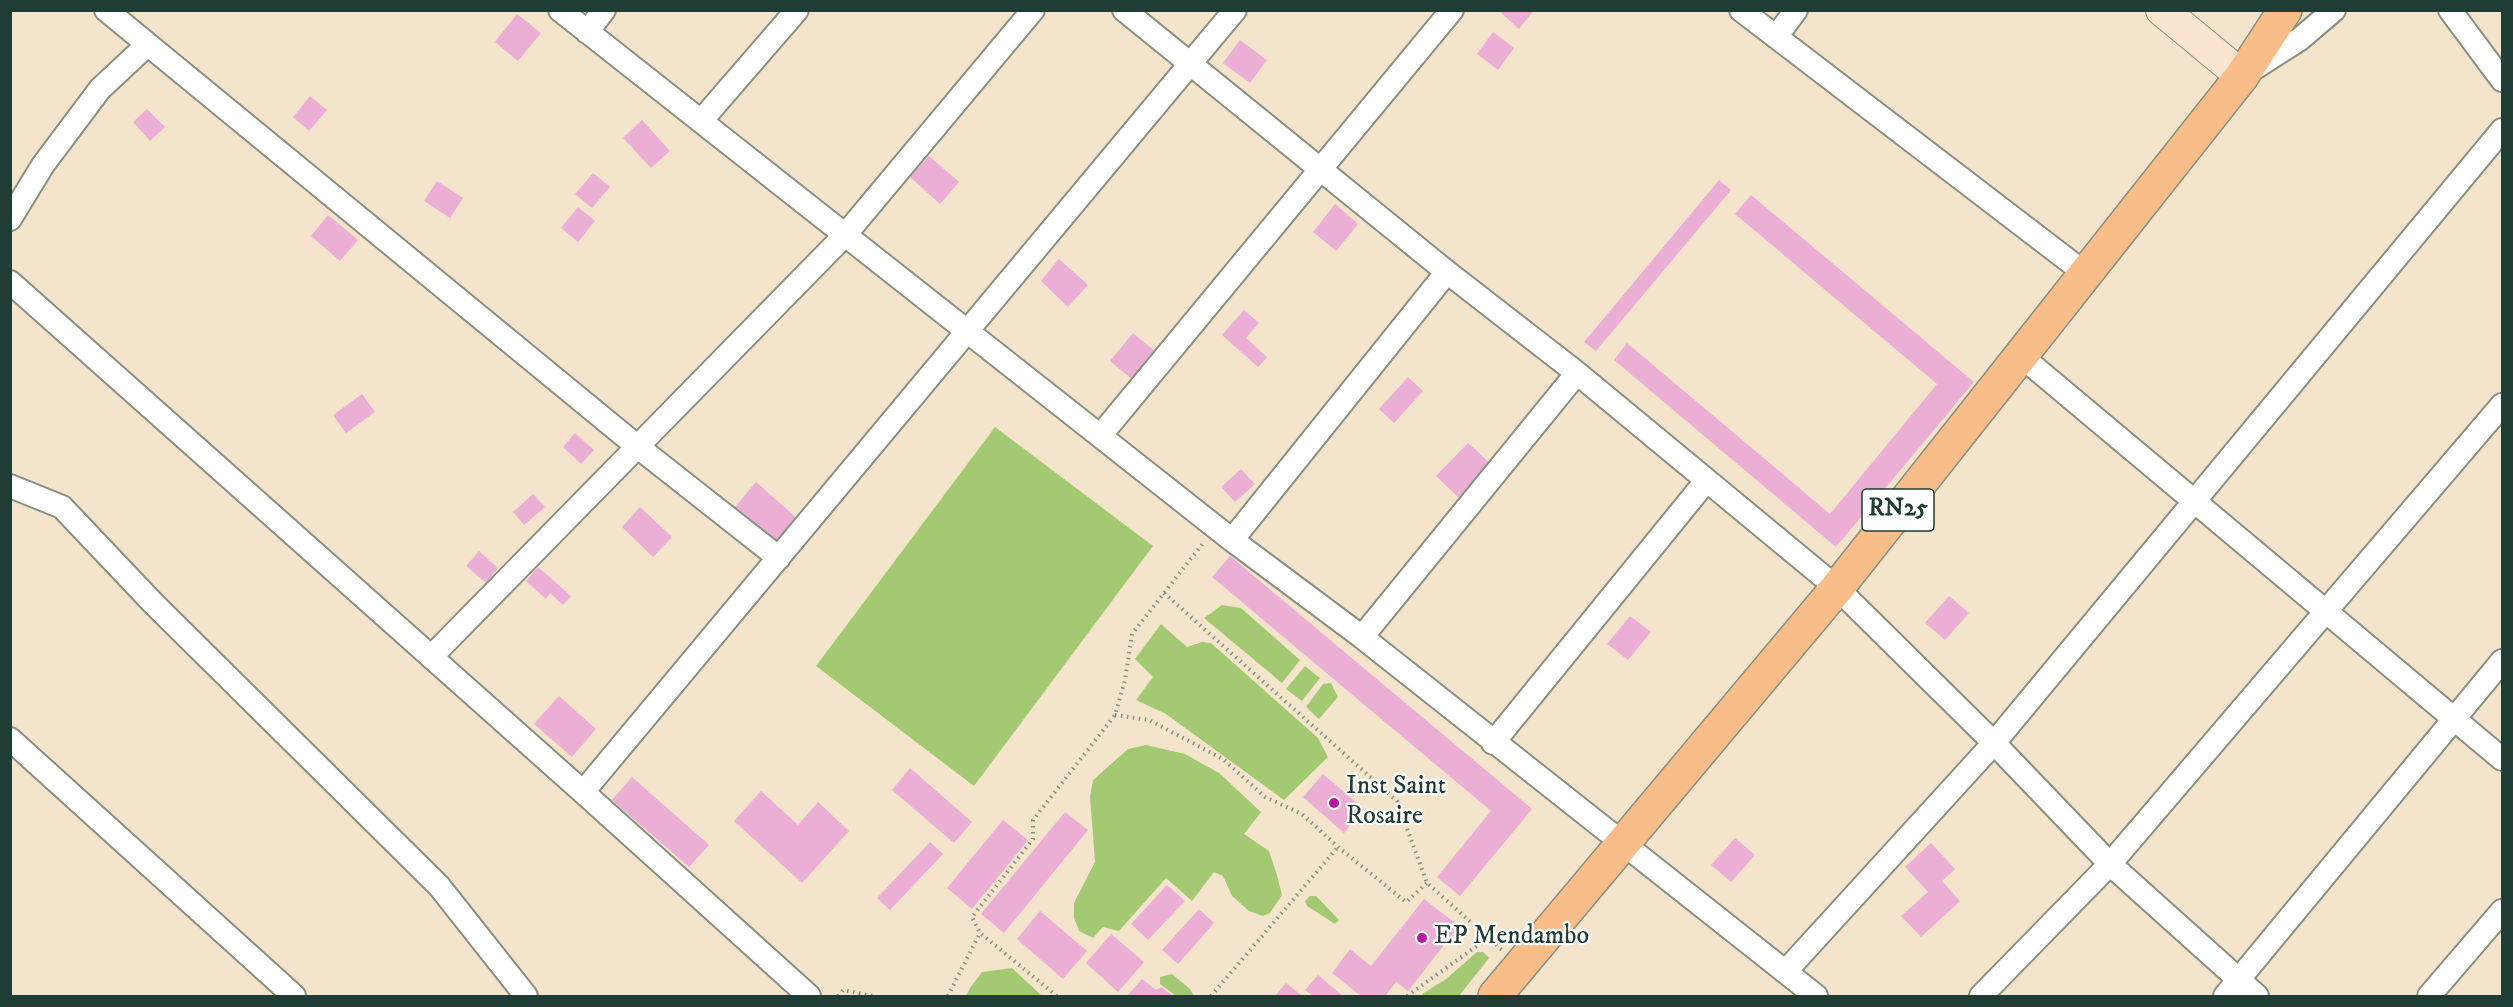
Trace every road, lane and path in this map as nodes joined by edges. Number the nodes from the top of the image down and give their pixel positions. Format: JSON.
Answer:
{"nodes":[{"id":1,"x":106,"y":10,"type":"edge"},
{"id":2,"x":560,"y":10,"type":"edge"},
{"id":3,"x":604,"y":10,"type":"edge"},
{"id":4,"x":797,"y":10,"type":"edge"},
{"id":5,"x":1033,"y":10,"type":"edge"},
{"id":6,"x":1124,"y":10,"type":"edge"},
{"id":7,"x":1235,"y":10,"type":"edge"},
{"id":8,"x":1452,"y":10,"type":"edge"},
{"id":9,"x":1741,"y":10,"type":"edge"},
{"id":10,"x":1796,"y":10,"type":"edge"},
{"id":11,"x":2162,"y":10,"type":"edge"},
{"id":12,"x":2284,"y":10,"type":"edge"},
{"id":13,"x":2334,"y":10,"type":"edge"},
{"id":14,"x":2450,"y":10,"type":"edge"},
{"id":15,"x":587,"y":32,"type":"junction"},
{"id":16,"x":1776,"y":37,"type":"junction"},
{"id":17,"x":146,"y":46,"type":"junction"},
{"id":18,"x":1191,"y":64,"type":"junction"},
{"id":19,"x":2242,"y":76,"type":"junction"},
{"id":20,"x":2502,"y":80,"type":"edge"},
{"id":21,"x":701,"y":121,"type":"junction"},
{"id":22,"x":2502,"y":130,"type":"edge"},
{"id":23,"x":1320,"y":169,"type":"junction"},
{"id":24,"x":10,"y":219,"type":"edge"},
{"id":25,"x":845,"y":235,"type":"junction"},
{"id":26,"x":1447,"y":272,"type":"junction"},
{"id":27,"x":2086,"y":274,"type":"junction"},
{"id":28,"x":10,"y":282,"type":"edge"},
{"id":29,"x":967,"y":331,"type":"junction"},
{"id":30,"x":2021,"y":356,"type":"junction"},
{"id":31,"x":1577,"y":373,"type":"junction"},
{"id":32,"x":2502,"y":405,"type":"edge"},
{"id":33,"x":1100,"y":435,"type":"junction"},
{"id":34,"x":638,"y":447,"type":"junction"},
{"id":35,"x":1706,"y":481,"type":"junction"},
{"id":36,"x":10,"y":486,"type":"edge"},
{"id":37,"x":2195,"y":501,"type":"junction"},
{"id":38,"x":1224,"y":533,"type":"junction"},
{"id":39,"x":779,"y":558,"type":"junction"},
{"id":40,"x":1837,"y":588,"type":"junction"},
{"id":41,"x":1164,"y":593,"type":"junction"},
{"id":42,"x":2326,"y":611,"type":"junction"},
{"id":43,"x":1362,"y":637,"type":"junction"},
{"id":44,"x":431,"y":657,"type":"junction"},
{"id":45,"x":2502,"y":661,"type":"edge"},
{"id":46,"x":1115,"y":715,"type":"junction"},
{"id":47,"x":2454,"y":718,"type":"junction"},
{"id":48,"x":10,"y":739,"type":"edge"},
{"id":49,"x":1493,"y":743,"type":"junction"},
{"id":50,"x":1994,"y":743,"type":"junction"},
{"id":51,"x":2502,"y":759,"type":"edge"},
{"id":52,"x":584,"y":792,"type":"junction"},
{"id":53,"x":1624,"y":845,"type":"junction"},
{"id":54,"x":1338,"y":847,"type":"junction"},
{"id":55,"x":2110,"y":864,"type":"junction"},
{"id":56,"x":1427,"y":883,"type":"junction"},
{"id":57,"x":2502,"y":911,"type":"edge"},
{"id":58,"x":980,"y":933,"type":"junction"},
{"id":59,"x":1488,"y":938,"type":"junction"},
{"id":60,"x":1504,"y":953,"type":"dead end"},
{"id":61,"x":1785,"y":972,"type":"junction"},
{"id":62,"x":2233,"y":988,"type":"edge"},
{"id":63,"x":294,"y":996,"type":"edge"},
{"id":64,"x":526,"y":996,"type":"edge"},
{"id":65,"x":809,"y":996,"type":"edge"},
{"id":66,"x":838,"y":996,"type":"edge"},
{"id":67,"x":873,"y":996,"type":"edge"},
{"id":68,"x":948,"y":996,"type":"edge"},
{"id":69,"x":1057,"y":996,"type":"edge"},
{"id":70,"x":1211,"y":996,"type":"edge"},
{"id":71,"x":1407,"y":996,"type":"edge"},
{"id":72,"x":1495,"y":996,"type":"edge"},
{"id":73,"x":1815,"y":996,"type":"edge"},
{"id":74,"x":1981,"y":996,"type":"edge"},
{"id":75,"x":2257,"y":996,"type":"edge"},
{"id":76,"x":2429,"y":996,"type":"edge"}],
"edges":[{"from":1,"to":17,"type":"street"},
{"from":2,"to":15,"type":"street"},
{"from":3,"to":15,"type":"street"},
{"from":4,"to":21,"type":"street"},
{"from":5,"to":25,"type":"street"},
{"from":6,"to":18,"type":"street"},
{"from":7,"to":18,"type":"street"},
{"from":8,"to":23,"type":"street"},
{"from":9,"to":16,"type":"street"},
{"from":10,"to":16,"type":"street"},
{"from":11,"to":19,"type":"street"},
{"from":12,"to":19,"type":"main road","number":"RN25"},
{"from":13,"to":19,"type":"street"},
{"from":14,"to":20,"type":"street"},
{"from":15,"to":21,"type":"street"},
{"from":16,"to":27,"type":"street"},
{"from":17,"to":24,"type":"street"},
{"from":17,"to":34,"type":"street"},
{"from":18,"to":23,"type":"street"},
{"from":18,"to":29,"type":"street"},
{"from":19,"to":27,"type":"main road","number":"RN25"},
{"from":21,"to":25,"type":"street"},
{"from":22,"to":37,"type":"street"},
{"from":23,"to":26,"type":"street"},
{"from":23,"to":33,"type":"street"},
{"from":25,"to":29,"type":"street"},
{"from":25,"to":34,"type":"street"},
{"from":26,"to":31,"type":"street"},
{"from":26,"to":38,"type":"street"},
{"from":27,"to":30,"type":"main road","number":"RN25"},
{"from":28,"to":44,"type":"street"},
{"from":29,"to":33,"type":"street"},
{"from":29,"to":39,"type":"street"},
{"from":30,"to":37,"type":"street"},
{"from":30,"to":40,"type":"main road","number":"RN25"},
{"from":31,"to":35,"type":"street"},
{"from":31,"to":43,"type":"street"},
{"from":32,"to":42,"type":"street"},
{"from":33,"to":38,"type":"street"},
{"from":34,"to":39,"type":"street"},
{"from":34,"to":44,"type":"street"},
{"from":35,"to":40,"type":"street"},
{"from":35,"to":49,"type":"street"},
{"from":36,"to":64,"type":"street"},
{"from":37,"to":42,"type":"street"},
{"from":37,"to":50,"type":"street"},
{"from":38,"to":41,"type":"path"},
{"from":38,"to":43,"type":"street"},
{"from":39,"to":52,"type":"street"},
{"from":40,"to":50,"type":"street"},
{"from":40,"to":53,"type":"main road","number":"RN25"},
{"from":41,"to":46,"type":"path"},
{"from":41,"to":56,"type":"path"},
{"from":42,"to":47,"type":"street"},
{"from":42,"to":55,"type":"street"},
{"from":43,"to":49,"type":"street"},
{"from":44,"to":52,"type":"street"},
{"from":45,"to":47,"type":"street"},
{"from":46,"to":54,"type":"path"},
{"from":46,"to":58,"type":"path"},
{"from":47,"to":51,"type":"street"},
{"from":47,"to":62,"type":"street"},
{"from":48,"to":63,"type":"street"},
{"from":49,"to":53,"type":"street"},
{"from":50,"to":55,"type":"street"},
{"from":50,"to":61,"type":"street"},
{"from":52,"to":65,"type":"street"},
{"from":53,"to":61,"type":"street"},
{"from":53,"to":72,"type":"main road","number":"RN25"},
{"from":54,"to":56,"type":"path"},
{"from":54,"to":70,"type":"path"},
{"from":55,"to":62,"type":"street"},
{"from":55,"to":74,"type":"street"},
{"from":56,"to":59,"type":"path"},
{"from":57,"to":76,"type":"street"},
{"from":58,"to":68,"type":"path"},
{"from":58,"to":69,"type":"path"},
{"from":59,"to":60,"type":"path"},
{"from":59,"to":71,"type":"path"},
{"from":61,"to":73,"type":"street"},
{"from":62,"to":75,"type":"street"},
{"from":66,"to":67,"type":"path"}]}
